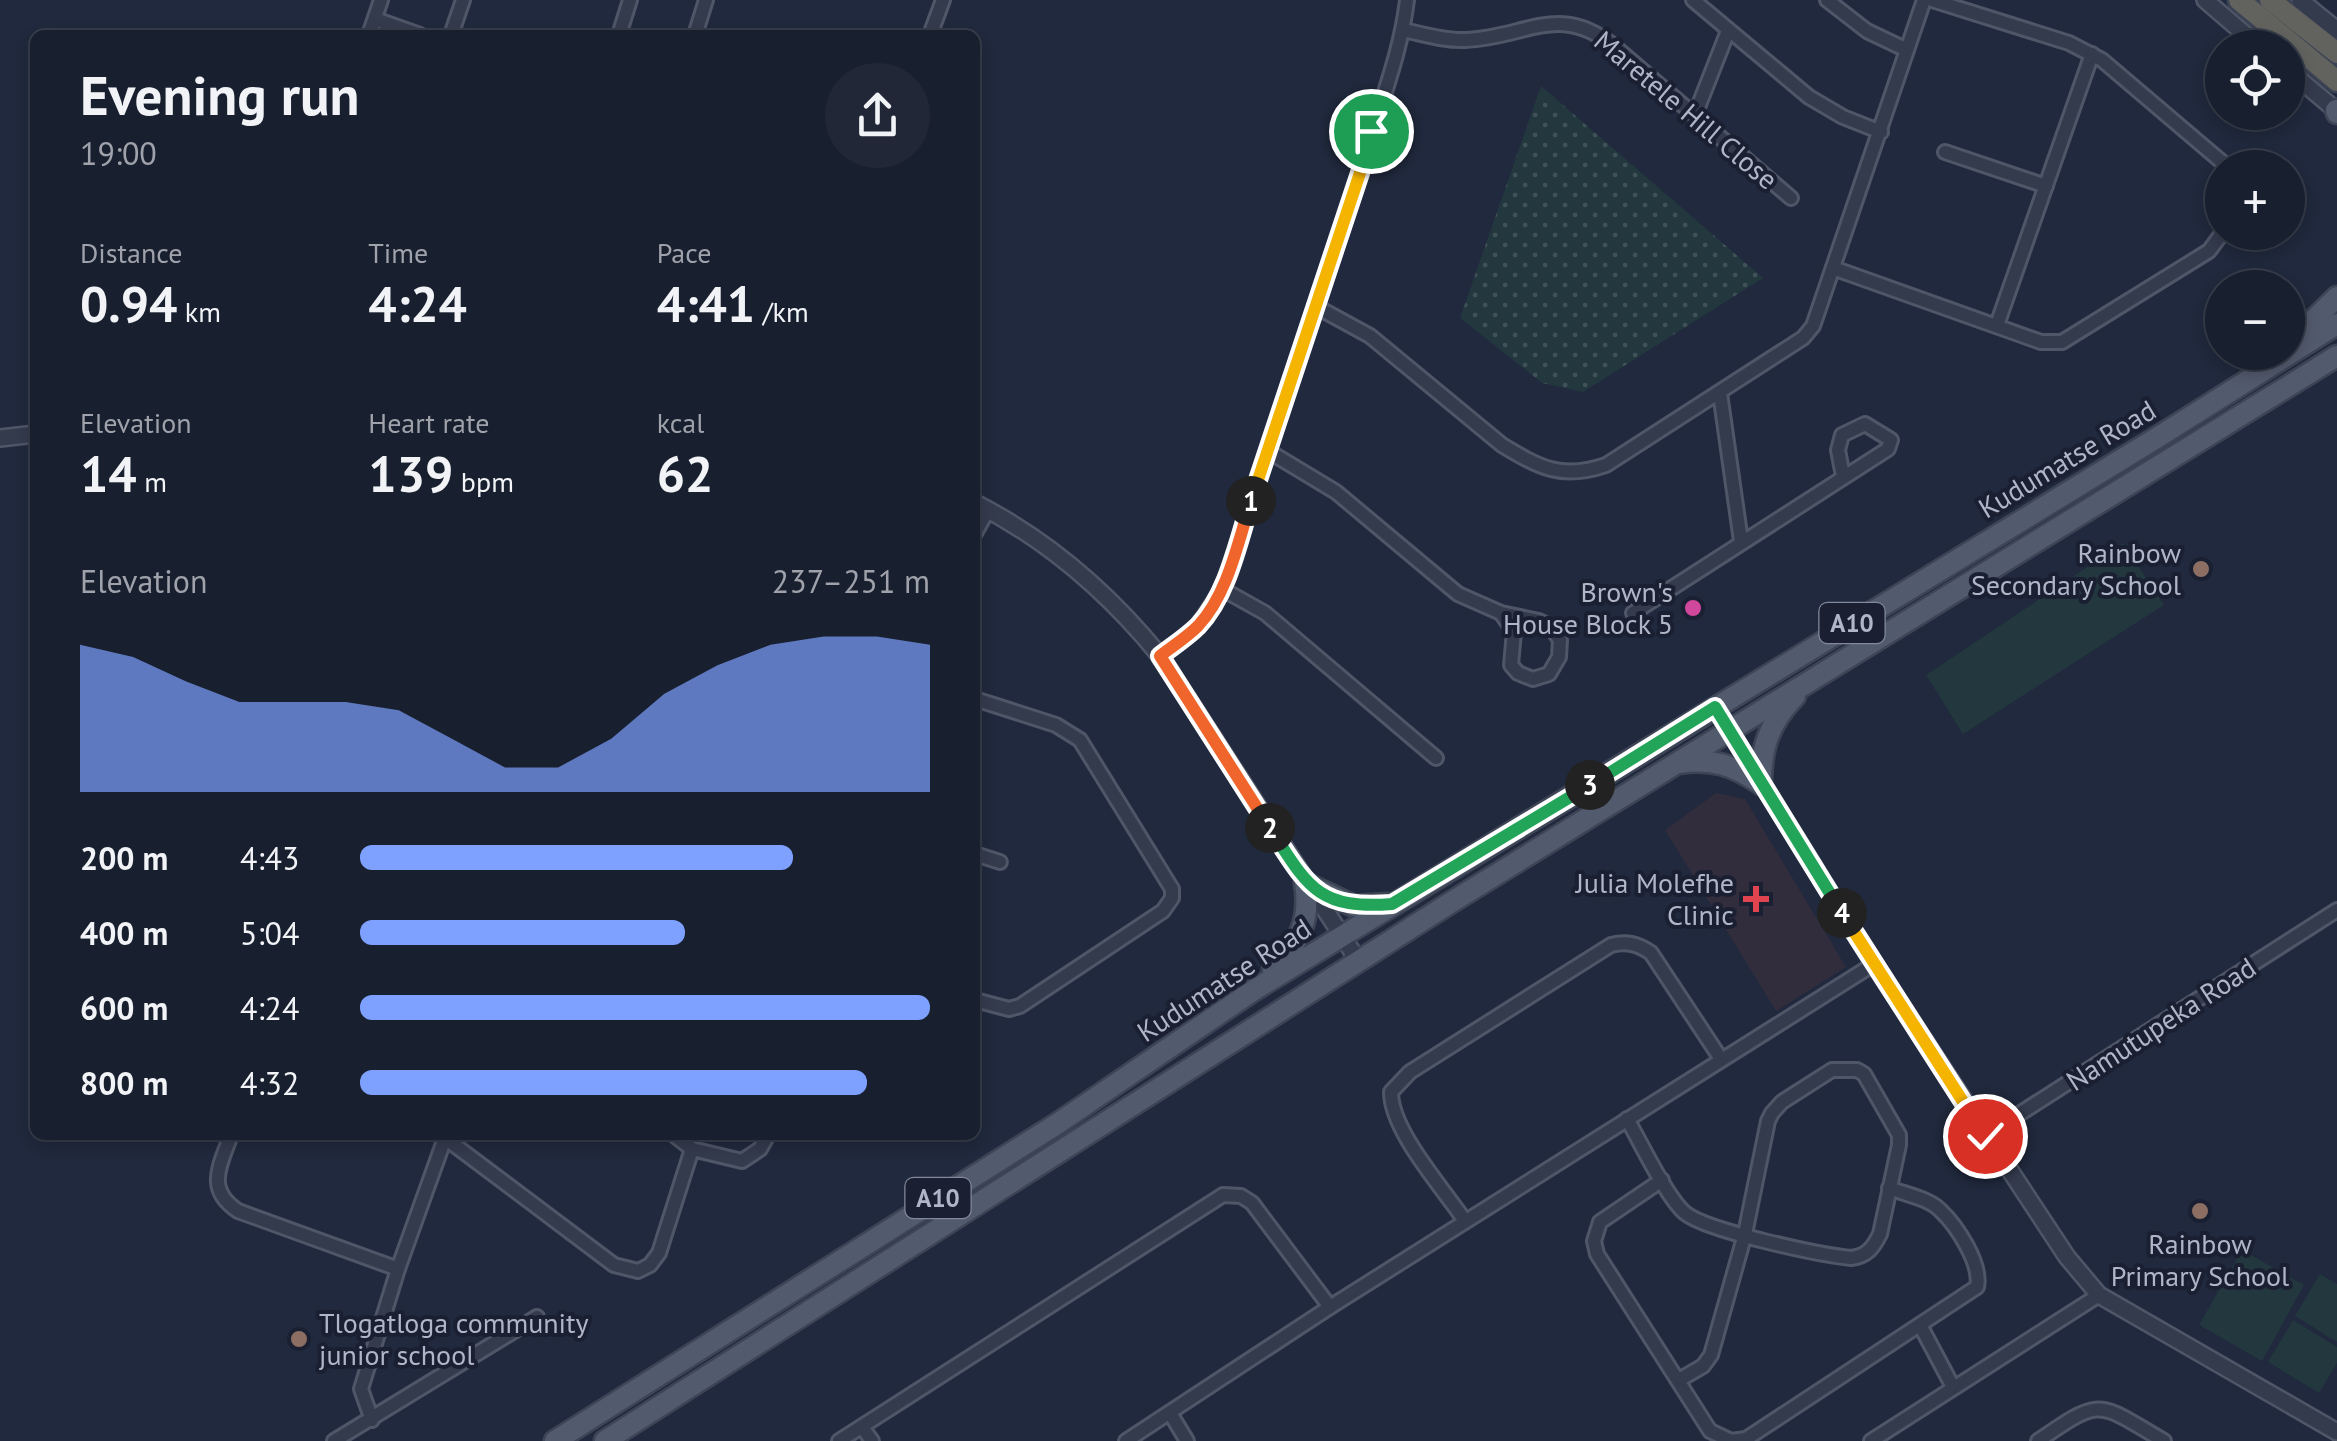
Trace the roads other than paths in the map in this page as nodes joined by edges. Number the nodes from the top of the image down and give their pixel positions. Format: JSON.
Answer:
{"nodes":[{"id":1,"x":381,"y":0,"type":"edge"},
{"id":2,"x":463,"y":0,"type":"edge"},
{"id":3,"x":630,"y":0,"type":"edge"},
{"id":4,"x":706,"y":0,"type":"edge"},
{"id":5,"x":943,"y":0,"type":"edge"},
{"id":6,"x":1407,"y":0,"type":"edge"},
{"id":7,"x":1693,"y":0,"type":"edge"},
{"id":8,"x":1827,"y":0,"type":"edge"},
{"id":9,"x":1924,"y":0,"type":"edge"},
{"id":10,"x":1932,"y":0,"type":"edge"},
{"id":11,"x":2205,"y":0,"type":"edge"},
{"id":12,"x":2239,"y":0,"type":"edge"},
{"id":13,"x":2270,"y":0,"type":"edge"},
{"id":14,"x":2300,"y":0,"type":"edge"},
{"id":15,"x":375,"y":18,"type":"junction"},
{"id":16,"x":371,"y":30,"type":"edge"},
{"id":17,"x":407,"y":30,"type":"edge"},
{"id":18,"x":453,"y":30,"type":"edge"},
{"id":19,"x":621,"y":30,"type":"edge"},
{"id":20,"x":696,"y":30,"type":"edge"},
{"id":21,"x":932,"y":30,"type":"edge"},
{"id":22,"x":1403,"y":30,"type":"junction"},
{"id":23,"x":2240,"y":30,"type":"edge"},
{"id":24,"x":2337,"y":30,"type":"edge"},
{"id":25,"x":1728,"y":31,"type":"junction"},
{"id":26,"x":1908,"y":50,"type":"junction"},
{"id":27,"x":2337,"y":53,"type":"edge"},
{"id":28,"x":2092,"y":54,"type":"junction"},
{"id":29,"x":2337,"y":80,"type":"edge"},
{"id":30,"x":2305,"y":85,"type":"edge"},
{"id":31,"x":2336,"y":112,"type":"edge"},
{"id":32,"x":1695,"y":115,"type":"junction"},
{"id":33,"x":1881,"y":132,"type":"junction"},
{"id":34,"x":2208,"y":150,"type":"edge"},
{"id":35,"x":1946,"y":152,"type":"dead end"},
{"id":36,"x":2046,"y":186,"type":"junction"},
{"id":37,"x":1790,"y":198,"type":"dead end"},
{"id":38,"x":2210,"y":250,"type":"edge"},
{"id":39,"x":1833,"y":268,"type":"junction"},
{"id":40,"x":2337,"y":297,"type":"edge"},
{"id":41,"x":1315,"y":306,"type":"junction"},
{"id":42,"x":2337,"y":324,"type":"edge"},
{"id":43,"x":1997,"y":325,"type":"junction"},
{"id":44,"x":2305,"y":329,"type":"edge"},
{"id":45,"x":2305,"y":344,"type":"edge"},
{"id":46,"x":2337,"y":356,"type":"edge"},
{"id":47,"x":2262,"y":370,"type":"edge"},
{"id":48,"x":1720,"y":393,"type":"junction"},
{"id":49,"x":30,"y":435,"type":"edge"},
{"id":50,"x":0,"y":438,"type":"edge"},
{"id":51,"x":1268,"y":451,"type":"junction"},
{"id":52,"x":1843,"y":476,"type":"junction"},
{"id":53,"x":981,"y":507,"type":"edge"},
{"id":54,"x":1741,"y":541,"type":"junction"},
{"id":55,"x":1222,"y":589,"type":"junction"},
{"id":56,"x":1501,"y":613,"type":"junction"},
{"id":57,"x":1633,"y":613,"type":"dead end"},
{"id":58,"x":1160,"y":656,"type":"junction"},
{"id":59,"x":1817,"y":674,"type":"junction"},
{"id":60,"x":980,"y":701,"type":"edge"},
{"id":61,"x":1715,"y":707,"type":"junction"},
{"id":62,"x":1727,"y":729,"type":"junction"},
{"id":63,"x":1436,"y":758,"type":"dead end"},
{"id":64,"x":1671,"y":764,"type":"junction"},
{"id":65,"x":1762,"y":784,"type":"junction"},
{"id":66,"x":980,"y":856,"type":"edge"},
{"id":67,"x":1000,"y":862,"type":"dead end"},
{"id":68,"x":1305,"y":883,"type":"junction"},
{"id":69,"x":1392,"y":904,"type":"junction"},
{"id":70,"x":2337,"y":910,"type":"edge"},
{"id":71,"x":1342,"y":936,"type":"junction"},
{"id":72,"x":1360,"y":962,"type":"junction"},
{"id":73,"x":1874,"y":964,"type":"junction"},
{"id":74,"x":1254,"y":990,"type":"junction"},
{"id":75,"x":980,"y":1002,"type":"edge"},
{"id":76,"x":1721,"y":1059,"type":"junction"},
{"id":77,"x":1627,"y":1118,"type":"junction"},
{"id":78,"x":1985,"y":1136,"type":"junction"},
{"id":79,"x":229,"y":1140,"type":"edge"},
{"id":80,"x":442,"y":1140,"type":"edge"},
{"id":81,"x":448,"y":1140,"type":"edge"},
{"id":82,"x":680,"y":1140,"type":"edge"},
{"id":83,"x":765,"y":1140,"type":"edge"},
{"id":84,"x":692,"y":1150,"type":"junction"},
{"id":85,"x":1662,"y":1180,"type":"junction"},
{"id":86,"x":1889,"y":1188,"type":"junction"},
{"id":87,"x":1466,"y":1221,"type":"junction"},
{"id":88,"x":1745,"y":1234,"type":"junction"},
{"id":89,"x":398,"y":1269,"type":"junction"},
{"id":90,"x":2099,"y":1295,"type":"junction"},
{"id":91,"x":1330,"y":1307,"type":"junction"},
{"id":92,"x":537,"y":1317,"type":"dead end"},
{"id":93,"x":1920,"y":1325,"type":"junction"},
{"id":94,"x":1678,"y":1380,"type":"junction"},
{"id":95,"x":1953,"y":1386,"type":"junction"},
{"id":96,"x":1170,"y":1413,"type":"junction"},
{"id":97,"x":372,"y":1420,"type":"junction"},
{"id":98,"x":862,"y":1426,"type":"junction"},
{"id":99,"x":2337,"y":1432,"type":"edge"},
{"id":100,"x":334,"y":1441,"type":"edge"},
{"id":101,"x":555,"y":1441,"type":"edge"},
{"id":102,"x":605,"y":1441,"type":"edge"},
{"id":103,"x":838,"y":1441,"type":"edge"},
{"id":104,"x":872,"y":1441,"type":"edge"},
{"id":105,"x":1126,"y":1441,"type":"edge"},
{"id":106,"x":1187,"y":1441,"type":"edge"},
{"id":107,"x":1871,"y":1441,"type":"edge"},
{"id":108,"x":2038,"y":1441,"type":"edge"},
{"id":109,"x":2164,"y":1441,"type":"edge"}],
"edges":[{"from":1,"to":15,"type":"street"},
{"from":2,"to":18,"type":"street"},
{"from":3,"to":19,"type":"street"},
{"from":4,"to":20,"type":"street"},
{"from":5,"to":21,"type":"street"},
{"from":6,"to":22,"type":"street"},
{"from":7,"to":25,"type":"street"},
{"from":8,"to":26,"type":"street"},
{"from":9,"to":26,"type":"street"},
{"from":10,"to":28,"type":"street"},
{"from":11,"to":23,"type":"street"},
{"from":12,"to":29,"type":"highway"},
{"from":13,"to":27,"type":"highway"},
{"from":14,"to":24,"type":"street"},
{"from":15,"to":16,"type":"street"},
{"from":15,"to":17,"type":"street"},
{"from":22,"to":32,"type":"street","name":"Maretele Hill Close"},
{"from":22,"to":41,"type":"street"},
{"from":25,"to":32,"type":"street"},
{"from":25,"to":33,"type":"street"},
{"from":26,"to":33,"type":"street"},
{"from":28,"to":34,"type":"street"},
{"from":28,"to":36,"type":"street"},
{"from":30,"to":31,"type":"street"},
{"from":32,"to":37,"type":"street","name":"Maretele Hill Close"},
{"from":33,"to":39,"type":"street"},
{"from":35,"to":36,"type":"street"},
{"from":36,"to":43,"type":"street"},
{"from":38,"to":43,"type":"street"},
{"from":39,"to":43,"type":"street"},
{"from":39,"to":48,"type":"street"},
{"from":40,"to":44,"type":"main road"},
{"from":41,"to":48,"type":"street"},
{"from":41,"to":51,"type":"street"},
{"from":42,"to":45,"type":"main road","name":"Kudumatse Road","number":"A10"},
{"from":46,"to":59,"type":"main road","name":"Kudumatse Road","number":"A10"},
{"from":47,"to":61,"type":"main road","name":"Kudumatse Road","number":"A10"},
{"from":48,"to":54,"type":"street"},
{"from":49,"to":50,"type":"street"},
{"from":51,"to":55,"type":"street"},
{"from":51,"to":56,"type":"street"},
{"from":52,"to":52,"type":"street"},
{"from":52,"to":54,"type":"street"},
{"from":53,"to":58,"type":"street"},
{"from":54,"to":57,"type":"street"},
{"from":55,"to":58,"type":"street"},
{"from":55,"to":63,"type":"street"},
{"from":56,"to":56,"type":"street"},
{"from":58,"to":68,"type":"street"},
{"from":59,"to":62,"type":"main road","name":"Kudumatse Road","number":"A10"},
{"from":59,"to":65,"type":"main road"},
{"from":60,"to":75,"type":"street"},
{"from":61,"to":62,"type":"street"},
{"from":61,"to":69,"type":"main road","name":"Kudumatse Road","number":"A10"},
{"from":62,"to":64,"type":"main road","name":"Kudumatse Road","number":"A10"},
{"from":62,"to":65,"type":"street"},
{"from":64,"to":65,"type":"main road"},
{"from":64,"to":72,"type":"main road","name":"Kudumatse Road","number":"A10"},
{"from":65,"to":73,"type":"street"},
{"from":66,"to":67,"type":"street"},
{"from":68,"to":69,"type":"main road"},
{"from":68,"to":71,"type":"street"},
{"from":68,"to":74,"type":"main road"},
{"from":69,"to":71,"type":"main road","name":"Kudumatse Road","number":"A10"},
{"from":70,"to":78,"type":"street","name":"Namutupeka Road"},
{"from":71,"to":72,"type":"street"},
{"from":71,"to":74,"type":"main road","name":"Kudumatse Road","number":"A10"},
{"from":72,"to":102,"type":"main road","name":"Kudumatse Road","number":"A10"},
{"from":73,"to":76,"type":"street"},
{"from":73,"to":78,"type":"street"},
{"from":74,"to":101,"type":"main road","name":"Kudumatse Road","number":"A10"},
{"from":76,"to":77,"type":"street"},
{"from":76,"to":87,"type":"street"},
{"from":77,"to":85,"type":"street"},
{"from":77,"to":87,"type":"street"},
{"from":78,"to":90,"type":"street"},
{"from":79,"to":89,"type":"street"},
{"from":80,"to":89,"type":"street"},
{"from":81,"to":84,"type":"street"},
{"from":82,"to":84,"type":"street"},
{"from":83,"to":84,"type":"street"},
{"from":85,"to":88,"type":"street"},
{"from":85,"to":94,"type":"street"},
{"from":86,"to":88,"type":"street"},
{"from":86,"to":88,"type":"street"},
{"from":86,"to":93,"type":"street"},
{"from":87,"to":91,"type":"street"},
{"from":88,"to":94,"type":"street"},
{"from":89,"to":97,"type":"street"},
{"from":90,"to":95,"type":"street"},
{"from":90,"to":99,"type":"street"},
{"from":91,"to":96,"type":"street"},
{"from":91,"to":98,"type":"street"},
{"from":92,"to":97,"type":"street"},
{"from":93,"to":94,"type":"street"},
{"from":93,"to":95,"type":"street"},
{"from":95,"to":107,"type":"street"},
{"from":96,"to":105,"type":"street"},
{"from":96,"to":106,"type":"street"},
{"from":97,"to":100,"type":"street"},
{"from":98,"to":103,"type":"street"},
{"from":98,"to":104,"type":"street"},
{"from":108,"to":109,"type":"street"}]}
